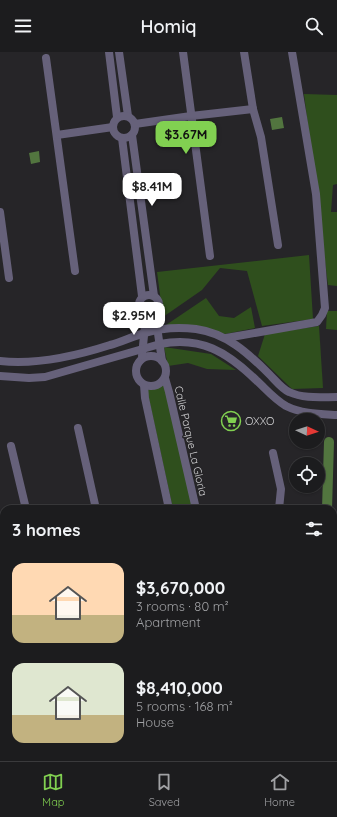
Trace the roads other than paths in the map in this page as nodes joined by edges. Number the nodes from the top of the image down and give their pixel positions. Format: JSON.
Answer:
{"nodes":[{"id":1,"x":109,"y":52,"type":"edge"},
{"id":2,"x":119,"y":52,"type":"edge"},
{"id":3,"x":182,"y":52,"type":"edge"},
{"id":4,"x":244,"y":52,"type":"edge"},
{"id":5,"x":292,"y":52,"type":"edge"},
{"id":6,"x":46,"y":58,"type":"dead end"},
{"id":7,"x":253,"y":109,"type":"junction"},
{"id":8,"x":128,"y":116,"type":"junction"},
{"id":9,"x":191,"y":116,"type":"junction"},
{"id":10,"x":117,"y":117,"type":"junction"},
{"id":11,"x":135,"y":124,"type":"junction"},
{"id":12,"x":113,"y":127,"type":"junction"},
{"id":13,"x":57,"y":135,"type":"junction"},
{"id":14,"x":132,"y":135,"type":"junction"},
{"id":15,"x":122,"y":138,"type":"junction"},
{"id":16,"x":0,"y":212,"type":"edge"},
{"id":17,"x":278,"y":245,"type":"dead end"},
{"id":18,"x":210,"y":256,"type":"dead end"},
{"id":19,"x":75,"y":271,"type":"dead end"},
{"id":20,"x":9,"y":278,"type":"dead end"},
{"id":21,"x":142,"y":296,"type":"junction"},
{"id":22,"x":154,"y":296,"type":"junction"},
{"id":23,"x":155,"y":313,"type":"junction"},
{"id":24,"x":146,"y":315,"type":"junction"},
{"id":25,"x":158,"y":330,"type":"junction"},
{"id":26,"x":145,"y":333,"type":"junction"},
{"id":27,"x":226,"y":338,"type":"junction"},
{"id":28,"x":160,"y":344,"type":"junction"},
{"id":29,"x":143,"y":348,"type":"junction"},
{"id":30,"x":142,"y":359,"type":"junction"},
{"id":31,"x":0,"y":360,"type":"edge"},
{"id":32,"x":162,"y":361,"type":"junction"},
{"id":33,"x":0,"y":376,"type":"edge"},
{"id":34,"x":165,"y":378,"type":"junction"},
{"id":35,"x":144,"y":385,"type":"junction"},
{"id":36,"x":337,"y":397,"type":"edge"},
{"id":37,"x":337,"y":415,"type":"edge"},
{"id":38,"x":78,"y":428,"type":"dead end"},
{"id":39,"x":11,"y":446,"type":"dead end"},
{"id":40,"x":273,"y":453,"type":"dead end"},
{"id":41,"x":25,"y":505,"type":"edge"},
{"id":42,"x":95,"y":505,"type":"edge"},
{"id":43,"x":168,"y":505,"type":"edge"},
{"id":44,"x":195,"y":505,"type":"edge"},
{"id":45,"x":279,"y":505,"type":"edge"}],
"edges":[{"from":1,"to":10,"type":"street"},
{"from":2,"to":8,"type":"street"},
{"from":3,"to":9,"type":"street"},
{"from":4,"to":7,"type":"street"},
{"from":5,"to":27,"type":"street"},
{"from":6,"to":13,"type":"street"},
{"from":7,"to":9,"type":"street"},
{"from":7,"to":17,"type":"street"},
{"from":8,"to":10,"type":"street"},
{"from":8,"to":11,"type":"street"},
{"from":9,"to":11,"type":"street"},
{"from":9,"to":18,"type":"street"},
{"from":10,"to":12,"type":"street"},
{"from":11,"to":14,"type":"street"},
{"from":12,"to":13,"type":"street"},
{"from":12,"to":15,"type":"street"},
{"from":13,"to":19,"type":"street"},
{"from":14,"to":15,"type":"street"},
{"from":14,"to":22,"type":"street"},
{"from":15,"to":21,"type":"street"},
{"from":16,"to":20,"type":"street"},
{"from":21,"to":22,"type":"street"},
{"from":21,"to":24,"type":"street"},
{"from":22,"to":23,"type":"street"},
{"from":23,"to":24,"type":"street"},
{"from":23,"to":25,"type":"street"},
{"from":24,"to":26,"type":"street"},
{"from":25,"to":26,"type":"street"},
{"from":25,"to":27,"type":"street"},
{"from":25,"to":28,"type":"street"},
{"from":26,"to":29,"type":"street"},
{"from":26,"to":31,"type":"street"},
{"from":27,"to":36,"type":"street"},
{"from":28,"to":29,"type":"street"},
{"from":28,"to":32,"type":"street"},
{"from":28,"to":37,"type":"street"},
{"from":29,"to":30,"type":"street"},
{"from":29,"to":33,"type":"street"},
{"from":30,"to":32,"type":"street"},
{"from":30,"to":35,"type":"street"},
{"from":32,"to":34,"type":"street"},
{"from":34,"to":35,"type":"street"},
{"from":34,"to":44,"type":"street","name":"Calle Parque La Gloria"},
{"from":35,"to":43,"type":"street"},
{"from":38,"to":42,"type":"street"},
{"from":39,"to":41,"type":"street"},
{"from":40,"to":45,"type":"street"}]}
